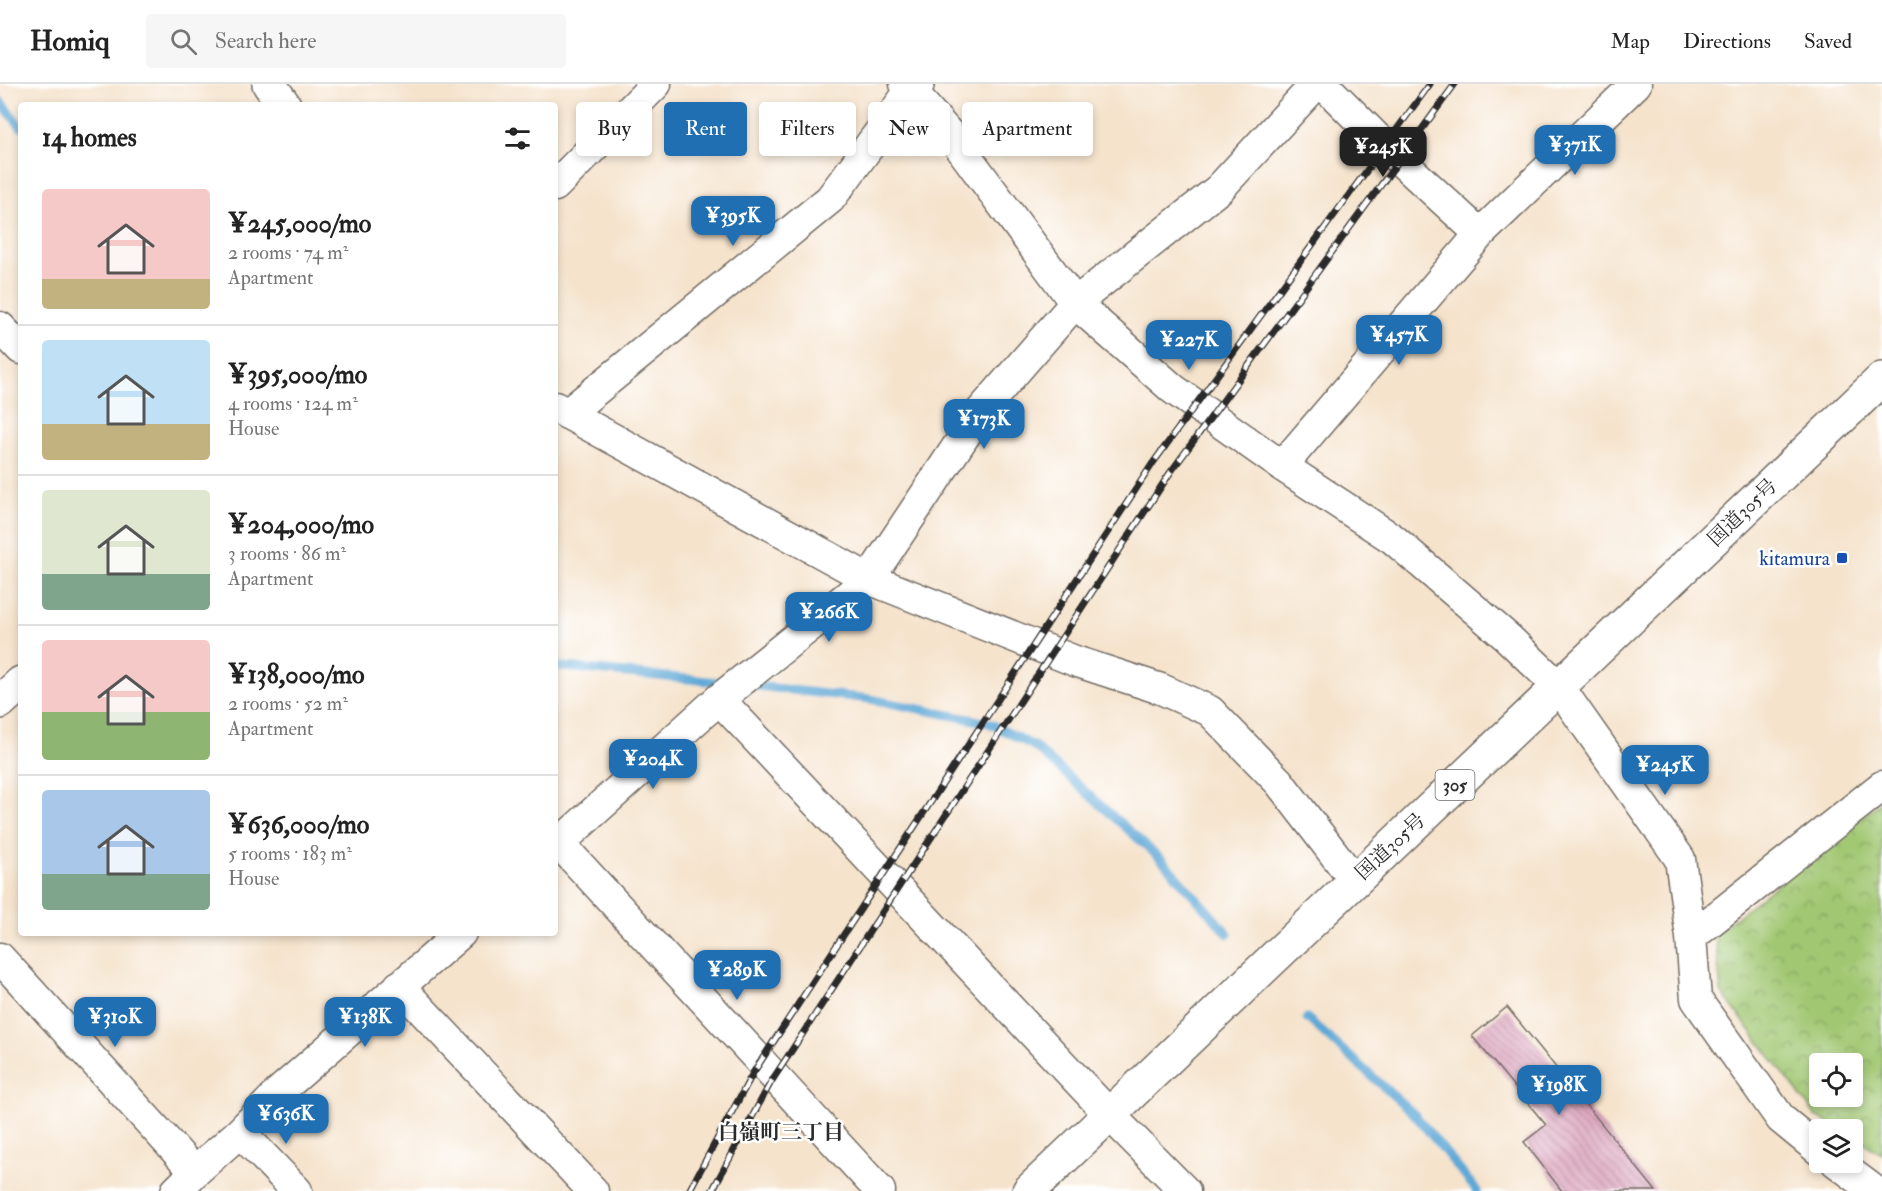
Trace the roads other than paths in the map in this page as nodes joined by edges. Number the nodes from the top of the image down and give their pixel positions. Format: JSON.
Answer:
{"nodes":[{"id":1,"x":269,"y":84,"type":"edge"},
{"id":2,"x":656,"y":84,"type":"edge"},
{"id":3,"x":1316,"y":84,"type":"edge"},
{"id":4,"x":1323,"y":84,"type":"edge"},
{"id":5,"x":1636,"y":84,"type":"edge"},
{"id":6,"x":912,"y":86,"type":"edge"},
{"id":7,"x":282,"y":102,"type":"edge"},
{"id":8,"x":558,"y":183,"type":"edge"},
{"id":9,"x":1480,"y":234,"type":"junction"},
{"id":10,"x":1075,"y":303,"type":"junction"},
{"id":11,"x":0,"y":327,"type":"edge"},
{"id":12,"x":18,"y":347,"type":"edge"},
{"id":13,"x":1882,"y":379,"type":"edge"},
{"id":14,"x":561,"y":410,"type":"edge"},
{"id":15,"x":1282,"y":466,"type":"junction"},
{"id":16,"x":869,"y":579,"type":"junction"},
{"id":17,"x":18,"y":686,"type":"edge"},
{"id":18,"x":1559,"y":687,"type":"junction"},
{"id":19,"x":719,"y":699,"type":"junction"},
{"id":20,"x":0,"y":702,"type":"edge"},
{"id":21,"x":1882,"y":786,"type":"edge"},
{"id":22,"x":558,"y":844,"type":"edge"},
{"id":23,"x":558,"y":846,"type":"edge"},
{"id":24,"x":1354,"y":880,"type":"junction"},
{"id":25,"x":458,"y":936,"type":"edge"},
{"id":26,"x":1691,"y":937,"type":"junction"},
{"id":27,"x":0,"y":958,"type":"edge"},
{"id":28,"x":399,"y":987,"type":"junction"},
{"id":29,"x":1109,"y":1114,"type":"junction"},
{"id":30,"x":240,"y":1132,"type":"junction"},
{"id":31,"x":1809,"y":1142,"type":"edge"},
{"id":32,"x":1851,"y":1173,"type":"edge"},
{"id":33,"x":185,"y":1181,"type":"edge"},
{"id":34,"x":297,"y":1191,"type":"edge"},
{"id":35,"x":593,"y":1191,"type":"edge"},
{"id":36,"x":879,"y":1191,"type":"edge"},
{"id":37,"x":1029,"y":1191,"type":"edge"},
{"id":38,"x":1185,"y":1191,"type":"edge"},
{"id":39,"x":1875,"y":1191,"type":"edge"}],
"edges":[{"from":1,"to":7,"type":"main road"},
{"from":2,"to":8,"type":"street"},
{"from":3,"to":10,"type":"street"},
{"from":4,"to":9,"type":"street"},
{"from":5,"to":9,"type":"street"},
{"from":6,"to":10,"type":"street"},
{"from":6,"to":14,"type":"street"},
{"from":9,"to":15,"type":"street"},
{"from":10,"to":15,"type":"street"},
{"from":10,"to":16,"type":"street"},
{"from":11,"to":12,"type":"street"},
{"from":13,"to":18,"type":"main road","name":"国道305号","number":"305"},
{"from":14,"to":16,"type":"street"},
{"from":15,"to":18,"type":"street"},
{"from":16,"to":19,"type":"street"},
{"from":16,"to":24,"type":"street"},
{"from":17,"to":20,"type":"main road"},
{"from":18,"to":24,"type":"main road","name":"国道305号","number":"305"},
{"from":18,"to":26,"type":"street"},
{"from":19,"to":22,"type":"street"},
{"from":19,"to":29,"type":"street"},
{"from":21,"to":26,"type":"street"},
{"from":23,"to":36,"type":"street"},
{"from":24,"to":29,"type":"main road","name":"国道305号","number":"305"},
{"from":25,"to":28,"type":"street"},
{"from":26,"to":31,"type":"street"},
{"from":27,"to":33,"type":"street"},
{"from":28,"to":30,"type":"street"},
{"from":28,"to":35,"type":"street"},
{"from":29,"to":37,"type":"main road","name":"国道305号","number":"305"},
{"from":29,"to":38,"type":"street"},
{"from":30,"to":33,"type":"street"},
{"from":30,"to":34,"type":"street"},
{"from":32,"to":39,"type":"street"}]}
